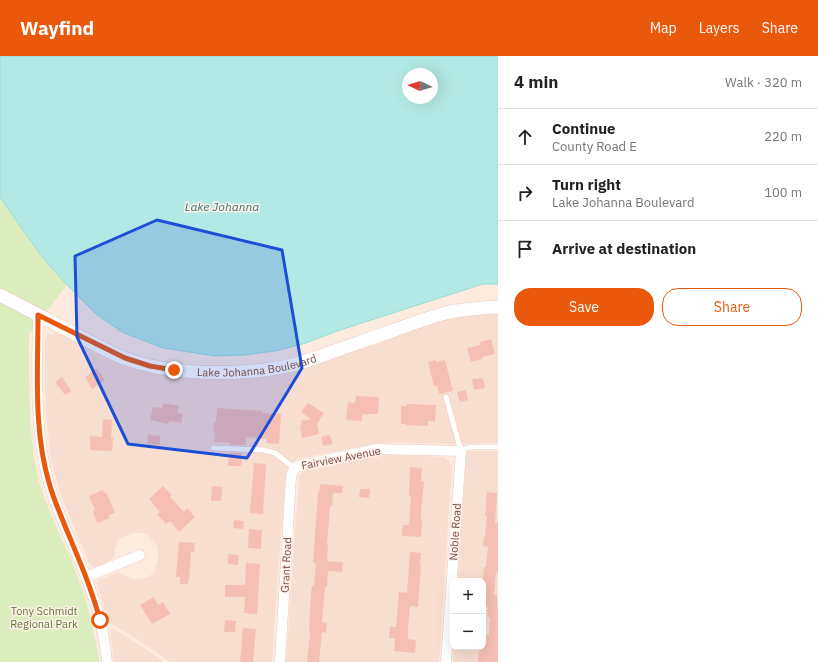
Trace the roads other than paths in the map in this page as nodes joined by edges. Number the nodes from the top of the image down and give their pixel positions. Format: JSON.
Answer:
{"nodes":[{"id":1,"x":0,"y":295,"type":"edge"},
{"id":2,"x":498,"y":307,"type":"edge"},
{"id":3,"x":38,"y":315,"type":"junction"},
{"id":4,"x":446,"y":397,"type":"dead end"},
{"id":5,"x":498,"y":447,"type":"edge"},
{"id":6,"x":213,"y":448,"type":"dead end"},
{"id":7,"x":461,"y":451,"type":"junction"},
{"id":8,"x":294,"y":468,"type":"junction"},
{"id":9,"x":140,"y":555,"type":"dead end"},
{"id":10,"x":86,"y":577,"type":"junction"},
{"id":11,"x":107,"y":662,"type":"edge"},
{"id":12,"x":280,"y":662,"type":"edge"},
{"id":13,"x":446,"y":662,"type":"edge"}],
"edges":[{"from":1,"to":3,"type":"street","name":"Lake Johanna Boulevard"},
{"from":2,"to":3,"type":"street","name":"Lake Johanna Boulevard"},
{"from":3,"to":10,"type":"street"},
{"from":4,"to":7,"type":"lane"},
{"from":5,"to":7,"type":"lane"},
{"from":6,"to":8,"type":"lane"},
{"from":7,"to":8,"type":"street","name":"Fairview Avenue"},
{"from":7,"to":13,"type":"street","name":"Noble Road"},
{"from":8,"to":12,"type":"street","name":"Grant Road"},
{"from":9,"to":10,"type":"street"},
{"from":10,"to":11,"type":"street"}]}
